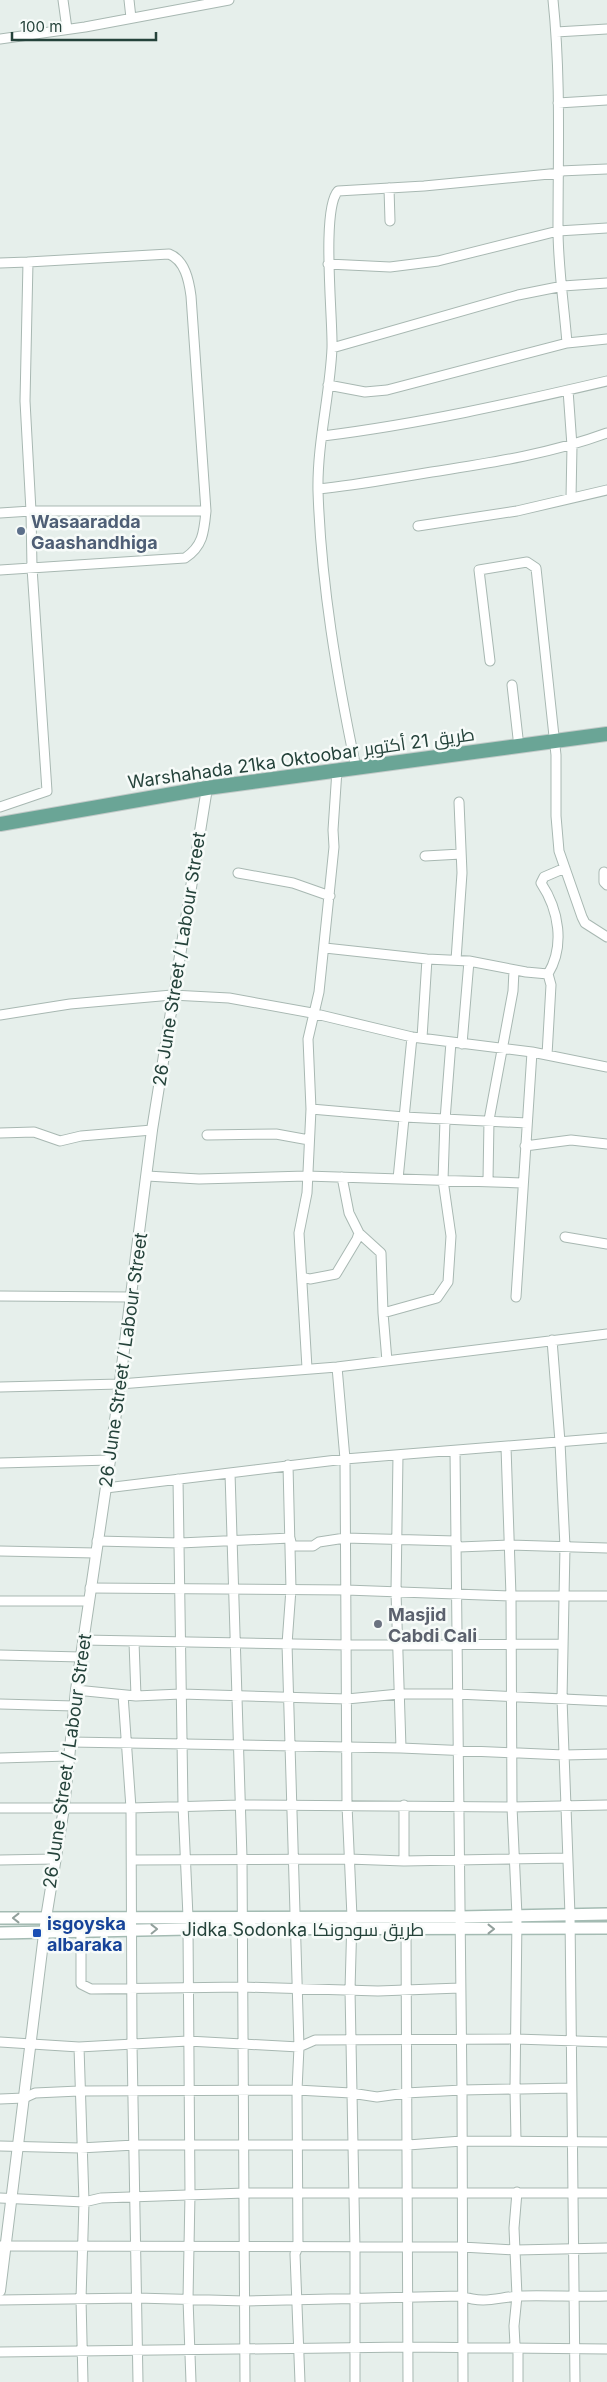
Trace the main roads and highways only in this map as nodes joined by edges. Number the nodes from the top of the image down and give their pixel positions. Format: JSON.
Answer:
{"nodes":[{"id":1,"x":607,"y":734,"type":"edge"},
{"id":2,"x":0,"y":824,"type":"edge"},
{"id":3,"x":607,"y":1914,"type":"edge"},
{"id":4,"x":0,"y":1918,"type":"edge"},
{"id":5,"x":188,"y":1923,"type":"junction"},
{"id":6,"x":352,"y":1923,"type":"junction"},
{"id":7,"x":459,"y":1923,"type":"junction"},
{"id":8,"x":132,"y":1924,"type":"junction"},
{"id":9,"x":607,"y":1928,"type":"edge"},
{"id":10,"x":0,"y":1933,"type":"edge"}],
"edges":[{"from":1,"to":2,"type":"main road","name":"Warshahada 21ka Oktoobar طريق 21 أكتوبر"},
{"from":3,"to":7,"type":"main road","name":"Jidka Sodonka طريق سودونكا"},
{"from":8,"to":4,"type":"main road","name":"Jidka Sodonka طريق سودونكا","one_way":true},
{"from":5,"to":6,"type":"main road","name":"Jidka Sodonka طريق سودونكا"},
{"from":5,"to":6,"type":"main road","name":"Jidka Sodonka طريق سودونكا"},
{"from":5,"to":8,"type":"main road","name":"Jidka Sodonka طريق سودونكا"},
{"from":6,"to":7,"type":"main road","name":"Jidka Sodonka طريق سودونكا"},
{"from":6,"to":7,"type":"main road","name":"Jidka Sodonka طريق سودونكا"},
{"from":7,"to":9,"type":"main road","name":"Jidka Sodonka طريق سودونكا","one_way":true},
{"from":8,"to":10,"type":"main road","name":"Jidka Sodonka طريق سودونكا"}]}
